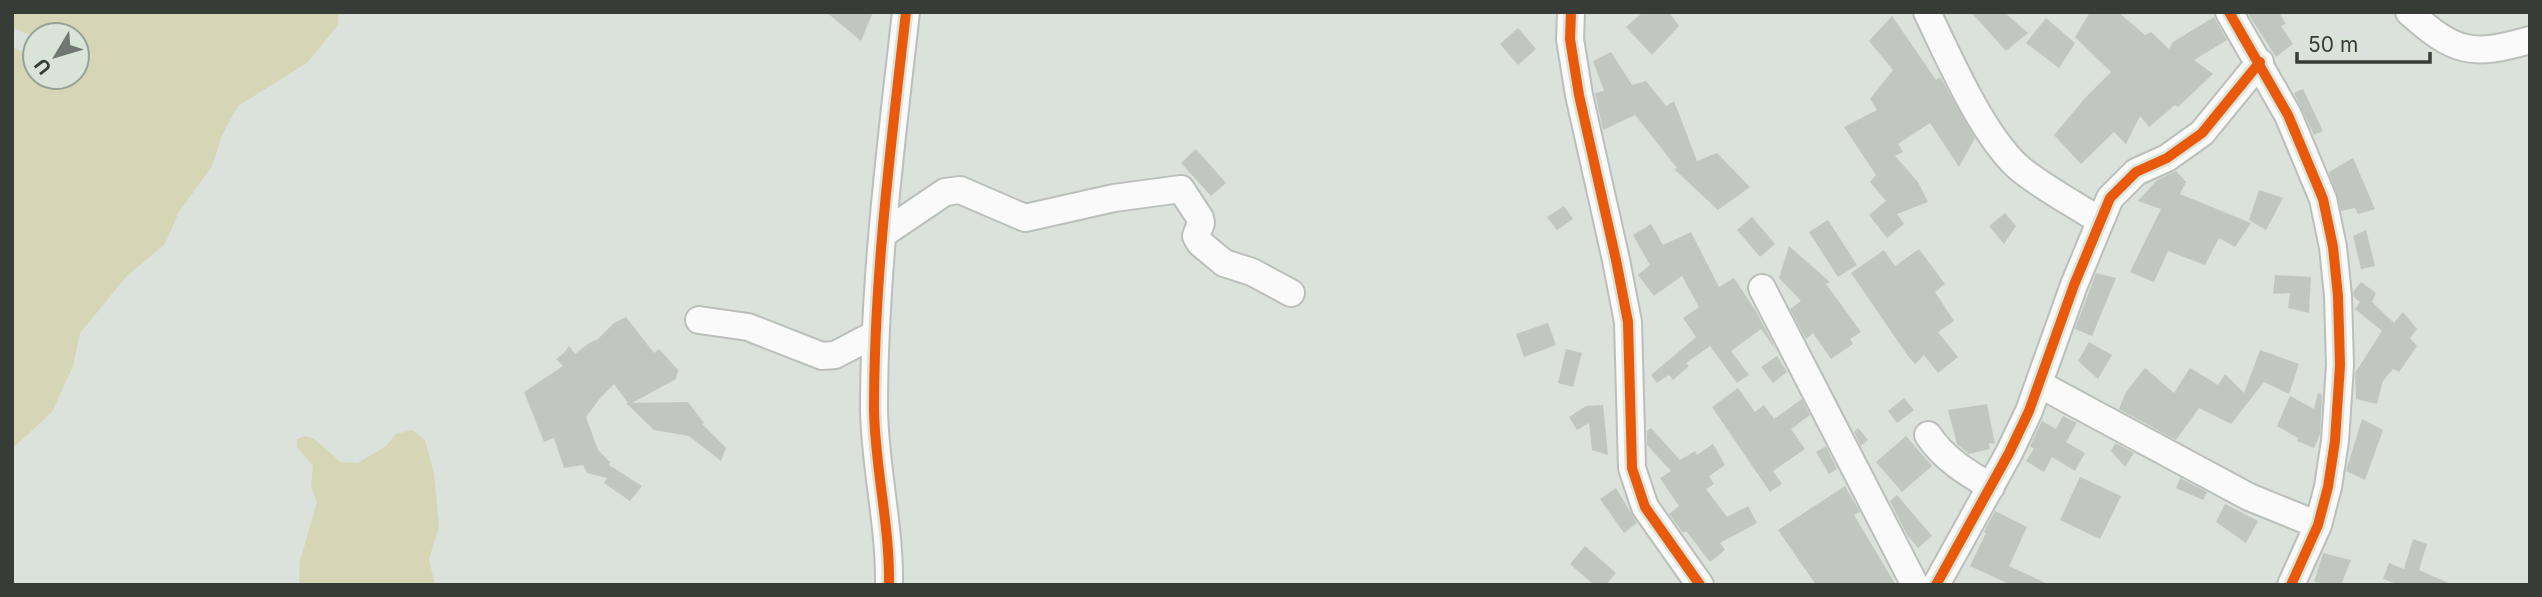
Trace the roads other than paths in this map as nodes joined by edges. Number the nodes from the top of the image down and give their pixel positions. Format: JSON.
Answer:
{"nodes":[{"id":1,"x":906,"y":12,"type":"edge"},
{"id":2,"x":1571,"y":12,"type":"edge"},
{"id":3,"x":1927,"y":12,"type":"edge"},
{"id":4,"x":2228,"y":12,"type":"edge"},
{"id":5,"x":2409,"y":12,"type":"edge"},
{"id":6,"x":2530,"y":40,"type":"edge"},
{"id":7,"x":2260,"y":62,"type":"junction"},
{"id":8,"x":2099,"y":220,"type":"junction"},
{"id":9,"x":883,"y":234,"type":"junction"},
{"id":10,"x":1762,"y":288,"type":"dead end"},
{"id":11,"x":1292,"y":293,"type":"dead end"},
{"id":12,"x":699,"y":320,"type":"dead end"},
{"id":13,"x":875,"y":334,"type":"junction"},
{"id":14,"x":2039,"y":384,"type":"junction"},
{"id":15,"x":1928,"y":435,"type":"dead end"},
{"id":16,"x":1990,"y":486,"type":"junction"},
{"id":17,"x":2318,"y":525,"type":"junction"},
{"id":18,"x":889,"y":585,"type":"edge"},
{"id":19,"x":1700,"y":585,"type":"edge"},
{"id":20,"x":1915,"y":585,"type":"edge"},
{"id":21,"x":1936,"y":585,"type":"edge"},
{"id":22,"x":2291,"y":585,"type":"edge"}],
"edges":[{"from":1,"to":9,"type":"street"},
{"from":2,"to":19,"type":"street"},
{"from":3,"to":8,"type":"street"},
{"from":4,"to":7,"type":"street"},
{"from":5,"to":6,"type":"street"},
{"from":7,"to":8,"type":"street"},
{"from":7,"to":17,"type":"street"},
{"from":8,"to":14,"type":"street"},
{"from":9,"to":11,"type":"street"},
{"from":9,"to":13,"type":"street"},
{"from":10,"to":20,"type":"street"},
{"from":12,"to":13,"type":"street"},
{"from":13,"to":18,"type":"street"},
{"from":14,"to":16,"type":"street"},
{"from":14,"to":17,"type":"street"},
{"from":15,"to":16,"type":"street"},
{"from":16,"to":21,"type":"street"},
{"from":17,"to":22,"type":"street"}]}
